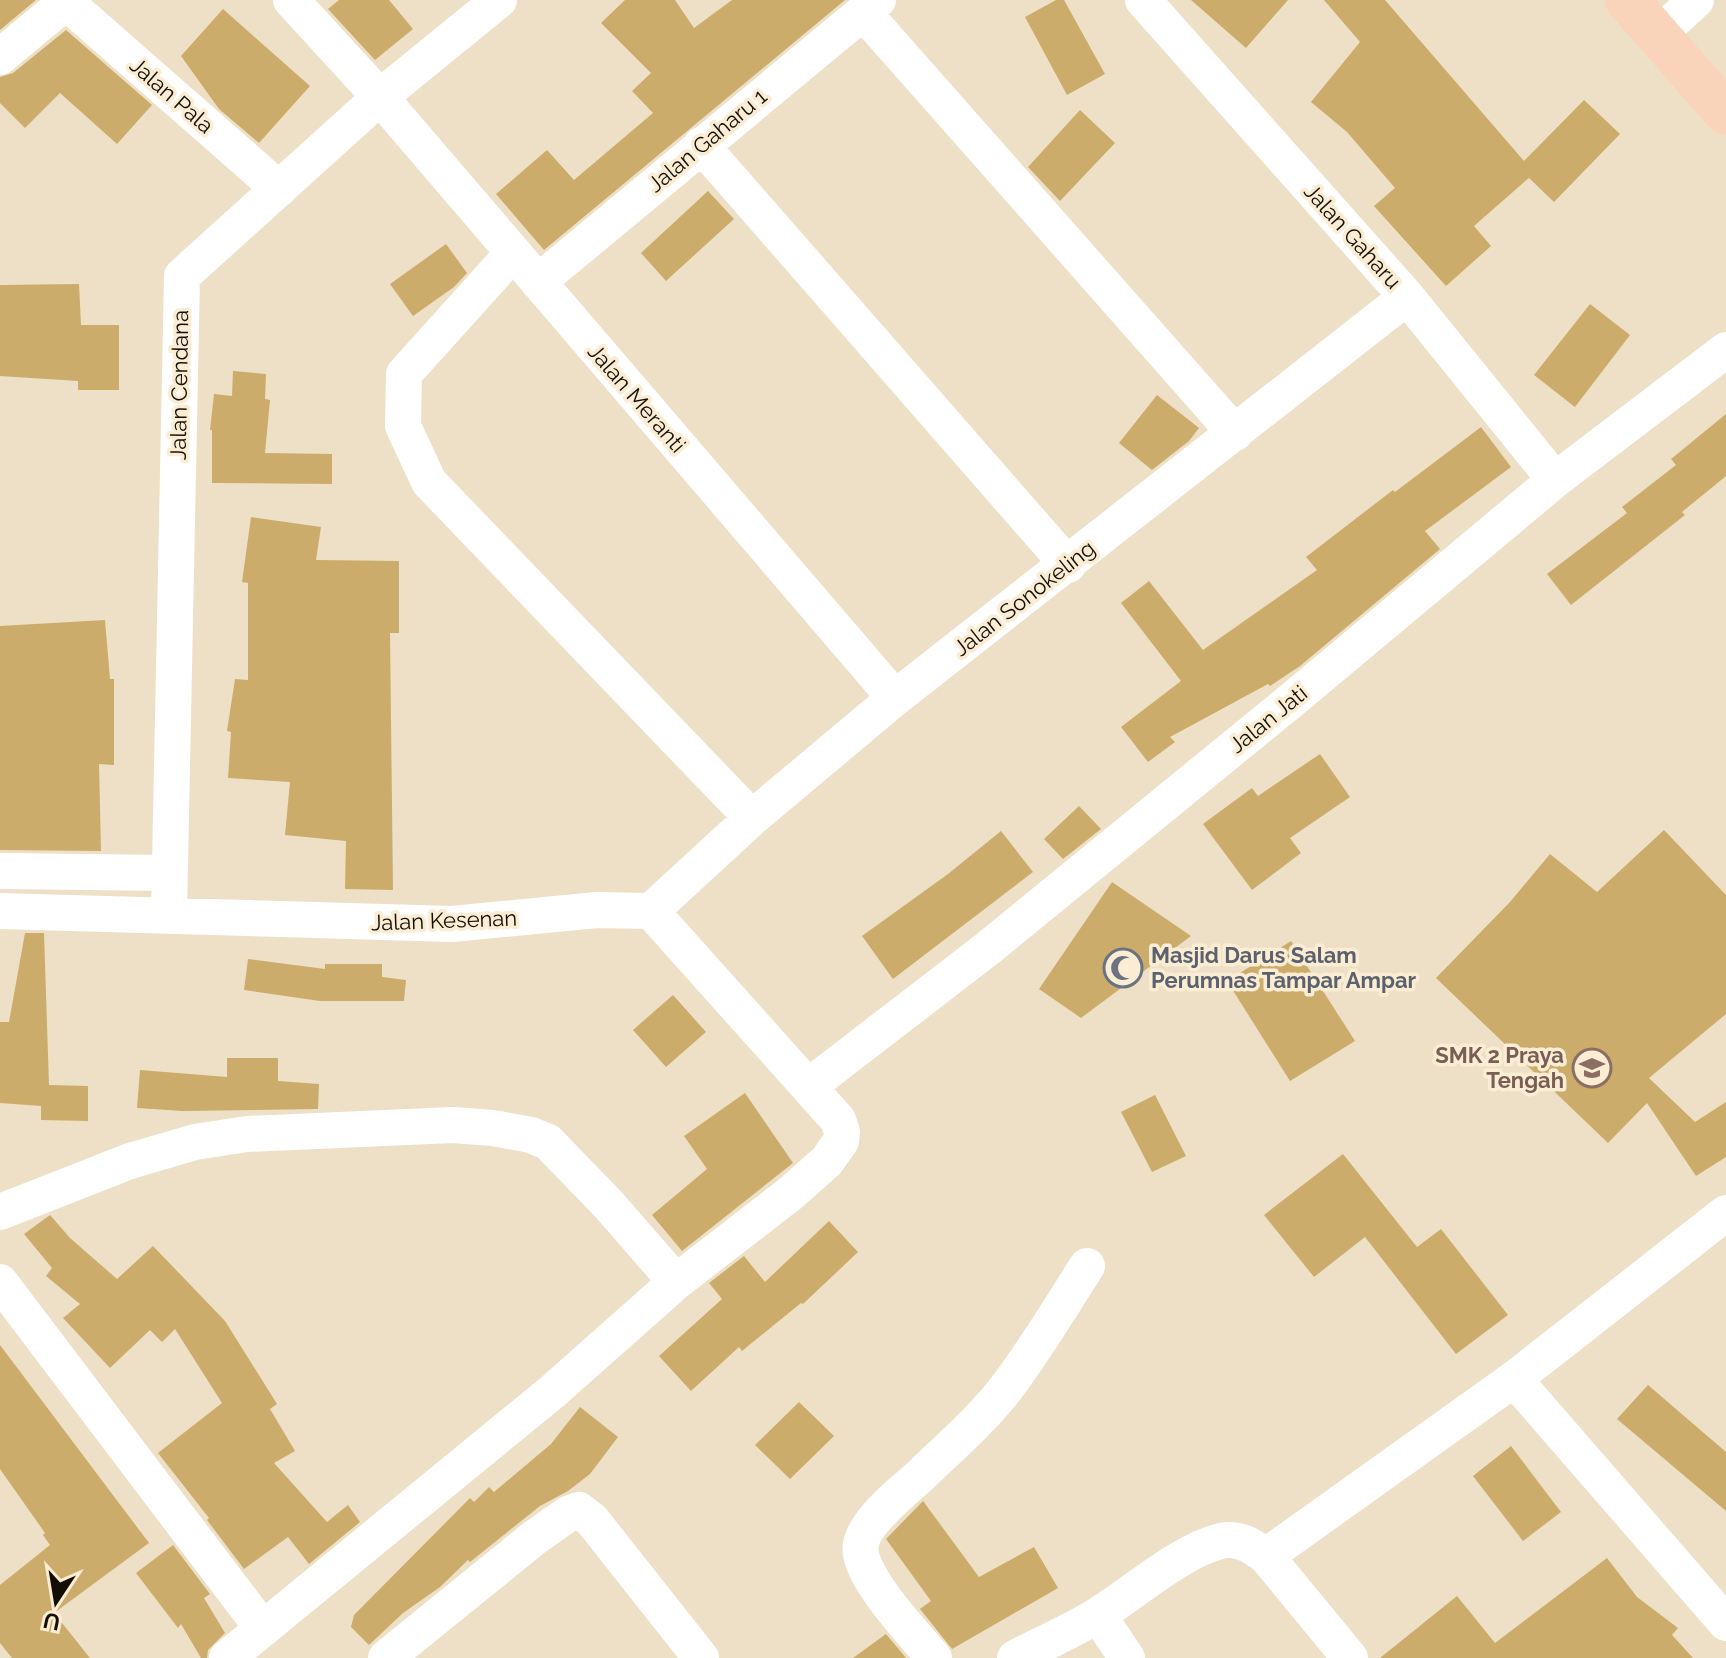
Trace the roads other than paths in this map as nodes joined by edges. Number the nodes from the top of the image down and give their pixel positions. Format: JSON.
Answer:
{"nodes":[{"id":1,"x":291,"y":0,"type":"edge"},
{"id":2,"x":499,"y":0,"type":"edge"},
{"id":3,"x":1143,"y":0,"type":"edge"},
{"id":4,"x":1627,"y":0,"type":"edge"},
{"id":5,"x":1696,"y":0,"type":"edge"},
{"id":6,"x":871,"y":6,"type":"edge"},
{"id":7,"x":1658,"y":35,"type":"junction"},
{"id":8,"x":0,"y":57,"type":"edge"},
{"id":9,"x":380,"y":97,"type":"junction"},
{"id":10,"x":1726,"y":113,"type":"edge"},
{"id":11,"x":701,"y":145,"type":"junction"},
{"id":12,"x":279,"y":189,"type":"junction"},
{"id":13,"x":513,"y":253,"type":"junction"},
{"id":14,"x":538,"y":282,"type":"junction"},
{"id":15,"x":1407,"y":297,"type":"junction"},
{"id":16,"x":1726,"y":350,"type":"edge"},
{"id":17,"x":1235,"y":433,"type":"junction"},
{"id":18,"x":1555,"y":480,"type":"junction"},
{"id":19,"x":1068,"y":565,"type":"junction"},
{"id":20,"x":895,"y":698,"type":"junction"},
{"id":21,"x":752,"y":818,"type":"junction"},
{"id":22,"x":0,"y":871,"type":"edge"},
{"id":23,"x":168,"y":873,"type":"junction"},
{"id":24,"x":0,"y":911,"type":"edge"},
{"id":25,"x":651,"y":911,"type":"junction"},
{"id":26,"x":169,"y":914,"type":"junction"},
{"id":27,"x":809,"y":1086,"type":"junction"},
{"id":28,"x":0,"y":1212,"type":"edge"},
{"id":29,"x":1726,"y":1213,"type":"edge"},
{"id":30,"x":1087,"y":1266,"type":"dead end"},
{"id":31,"x":0,"y":1282,"type":"edge"},
{"id":32,"x":676,"y":1282,"type":"junction"},
{"id":33,"x":1514,"y":1379,"type":"junction"},
{"id":34,"x":1266,"y":1556,"type":"junction"},
{"id":35,"x":1098,"y":1615,"type":"junction"},
{"id":36,"x":1726,"y":1623,"type":"edge"},
{"id":37,"x":263,"y":1629,"type":"junction"},
{"id":38,"x":700,"y":1657,"type":"edge"},
{"id":39,"x":227,"y":1658,"type":"edge"},
{"id":40,"x":386,"y":1658,"type":"edge"},
{"id":41,"x":934,"y":1658,"type":"edge"},
{"id":42,"x":1015,"y":1658,"type":"edge"},
{"id":43,"x":1127,"y":1658,"type":"edge"},
{"id":44,"x":1350,"y":1658,"type":"edge"}],
"edges":[{"from":1,"to":9,"type":"street","name":"Jalan Meranti"},
{"from":2,"to":9,"type":"street","name":"Jalan Cendana"},
{"from":3,"to":15,"type":"street","name":"Jalan Gaharu"},
{"from":4,"to":7,"type":"main road"},
{"from":5,"to":7,"type":"street"},
{"from":6,"to":11,"type":"street","name":"Jalan Gaharu 1"},
{"from":6,"to":17,"type":"street"},
{"from":7,"to":10,"type":"main road"},
{"from":8,"to":12,"type":"street","name":"Jalan Pala"},
{"from":9,"to":12,"type":"street","name":"Jalan Cendana"},
{"from":9,"to":13,"type":"street","name":"Jalan Meranti"},
{"from":11,"to":14,"type":"street","name":"Jalan Gaharu 1"},
{"from":11,"to":19,"type":"street"},
{"from":12,"to":23,"type":"street","name":"Jalan Cendana"},
{"from":13,"to":14,"type":"street","name":"Jalan Meranti"},
{"from":13,"to":21,"type":"street"},
{"from":14,"to":20,"type":"street","name":"Jalan Meranti"},
{"from":15,"to":17,"type":"street","name":"Jalan Sonokeling"},
{"from":15,"to":18,"type":"street","name":"Jalan Gaharu"},
{"from":16,"to":18,"type":"street","name":"Jalan Jati"},
{"from":17,"to":19,"type":"street","name":"Jalan Sonokeling"},
{"from":18,"to":27,"type":"street","name":"Jalan Jati"},
{"from":19,"to":20,"type":"street","name":"Jalan Sonokeling"},
{"from":20,"to":21,"type":"street","name":"Jalan Sonokeling"},
{"from":21,"to":25,"type":"street","name":"Jalan Sonokeling"},
{"from":22,"to":23,"type":"street"},
{"from":23,"to":26,"type":"street","name":"Jalan Cendana"},
{"from":24,"to":26,"type":"street","name":"Jalan Kesenan"},
{"from":25,"to":26,"type":"street","name":"Jalan Kesenan"},
{"from":25,"to":27,"type":"street"},
{"from":27,"to":32,"type":"street"},
{"from":28,"to":32,"type":"street"},
{"from":29,"to":33,"type":"street"},
{"from":30,"to":41,"type":"street"},
{"from":31,"to":37,"type":"street"},
{"from":32,"to":37,"type":"street"},
{"from":33,"to":34,"type":"street"},
{"from":33,"to":36,"type":"street"},
{"from":34,"to":35,"type":"street"},
{"from":34,"to":44,"type":"street"},
{"from":35,"to":42,"type":"street"},
{"from":35,"to":43,"type":"street"},
{"from":37,"to":39,"type":"street"},
{"from":38,"to":40,"type":"street"}]}
